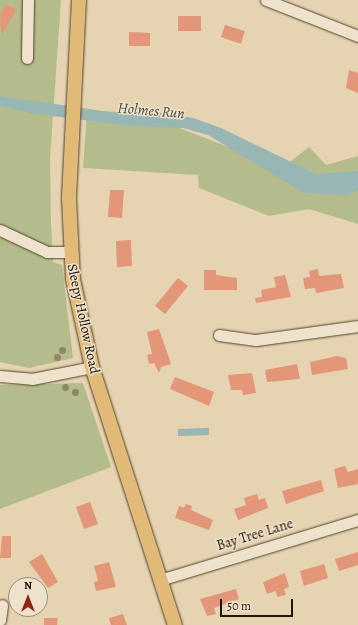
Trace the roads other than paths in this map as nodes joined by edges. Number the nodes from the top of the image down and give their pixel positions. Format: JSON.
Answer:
{"nodes":[{"id":1,"x":28,"y":0,"type":"edge"},
{"id":2,"x":79,"y":0,"type":"edge"},
{"id":3,"x":266,"y":0,"type":"edge"},
{"id":4,"x":358,"y":36,"type":"edge"},
{"id":5,"x":27,"y":58,"type":"dead end"},
{"id":6,"x":0,"y":230,"type":"edge"},
{"id":7,"x":70,"y":252,"type":"junction"},
{"id":8,"x":358,"y":326,"type":"edge"},
{"id":9,"x":218,"y":335,"type":"dead end"},
{"id":10,"x":92,"y":366,"type":"junction"},
{"id":11,"x":0,"y":376,"type":"edge"},
{"id":12,"x":358,"y":520,"type":"edge"},
{"id":13,"x":160,"y":580,"type":"junction"},
{"id":14,"x":2,"y":605,"type":"dead end"},
{"id":15,"x":0,"y":620,"type":"edge"},
{"id":16,"x":175,"y":625,"type":"edge"}],
"edges":[{"from":1,"to":5,"type":"street"},
{"from":2,"to":7,"type":"main road","name":"Sleepy Hollow Road"},
{"from":3,"to":4,"type":"street"},
{"from":6,"to":7,"type":"street"},
{"from":7,"to":10,"type":"main road","name":"Sleepy Hollow Road"},
{"from":8,"to":9,"type":"street"},
{"from":10,"to":11,"type":"street"},
{"from":10,"to":13,"type":"main road","name":"Sleepy Hollow Road"},
{"from":12,"to":13,"type":"street","name":"Bay Tree Lane"},
{"from":13,"to":16,"type":"main road","name":"Sleepy Hollow Road"},
{"from":14,"to":15,"type":"street"}]}
